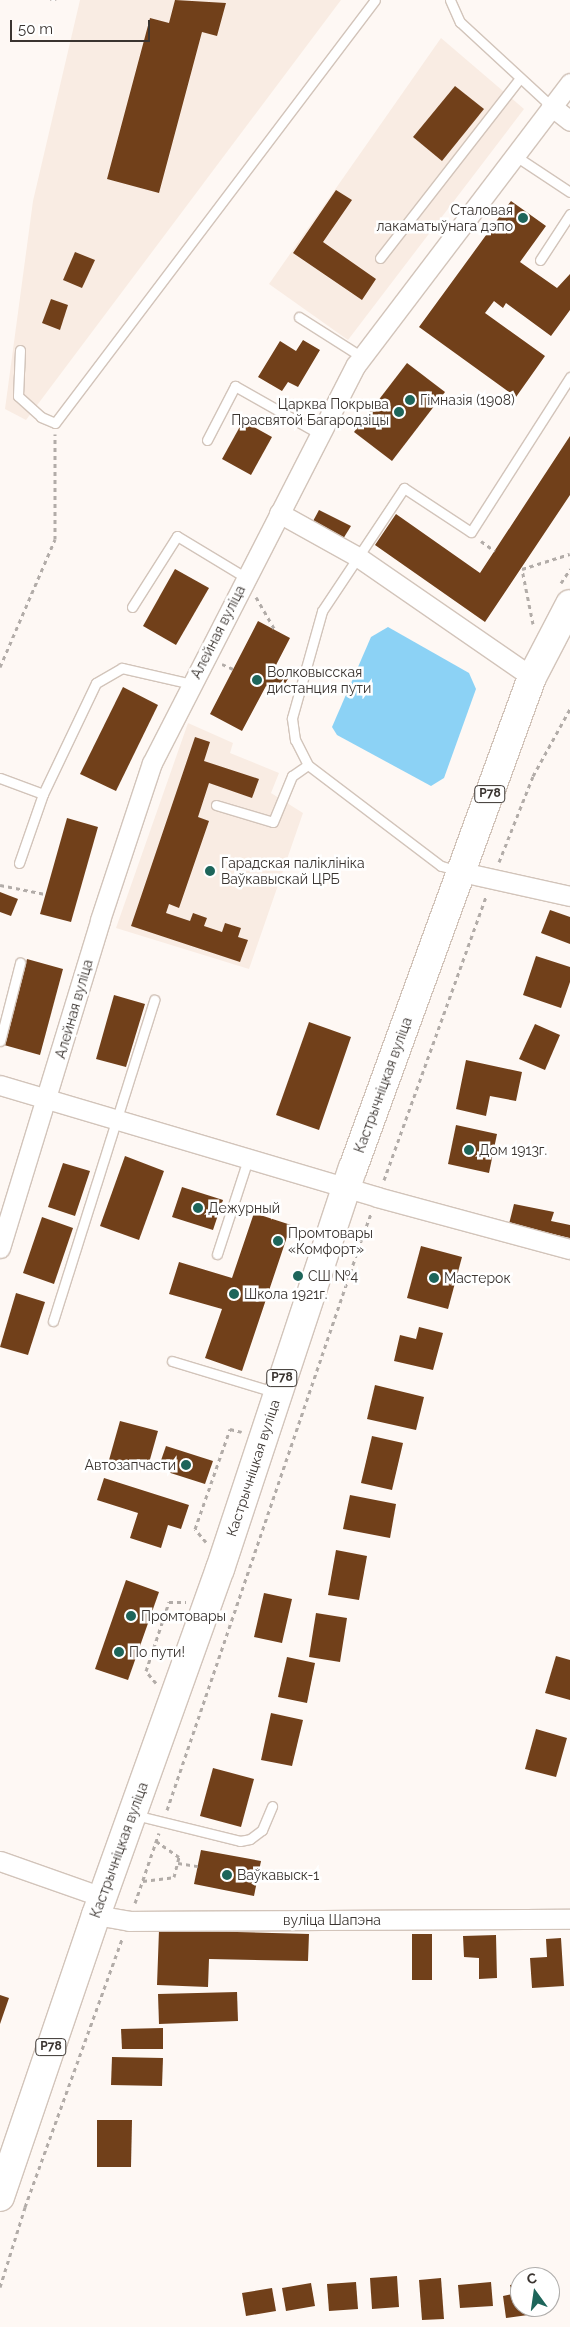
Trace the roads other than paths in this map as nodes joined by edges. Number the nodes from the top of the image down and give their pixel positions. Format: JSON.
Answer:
{"nodes":[{"id":1,"x":375,"y":0,"type":"edge"},
{"id":2,"x":450,"y":0,"type":"edge"},
{"id":3,"x":520,"y":78,"type":"junction"},
{"id":4,"x":570,"y":83,"type":"edge"},
{"id":5,"x":551,"y":106,"type":"junction"},
{"id":6,"x":570,"y":121,"type":"edge"},
{"id":7,"x":514,"y":154,"type":"junction"},
{"id":8,"x":570,"y":192,"type":"edge"},
{"id":9,"x":570,"y":214,"type":"edge"},
{"id":10,"x":380,"y":258,"type":"dead end"},
{"id":11,"x":540,"y":260,"type":"dead end"},
{"id":12,"x":299,"y":317,"type":"dead end"},
{"id":13,"x":20,"y":350,"type":"dead end"},
{"id":14,"x":362,"y":357,"type":"junction"},
{"id":15,"x":570,"y":377,"type":"edge"},
{"id":16,"x":320,"y":434,"type":"junction"},
{"id":17,"x":207,"y":440,"type":"dead end"},
{"id":18,"x":279,"y":513,"type":"junction"},
{"id":19,"x":358,"y":557,"type":"junction"},
{"id":20,"x":245,"y":577,"type":"junction"},
{"id":21,"x":570,"y":604,"type":"edge"},
{"id":22,"x":132,"y":607,"type":"dead end"},
{"id":23,"x":532,"y":677,"type":"junction"},
{"id":24,"x":192,"y":684,"type":"junction"},
{"id":25,"x":308,"y":765,"type":"junction"},
{"id":26,"x":0,"y":778,"type":"edge"},
{"id":27,"x":43,"y":794,"type":"junction"},
{"id":28,"x":216,"y":805,"type":"dead end"},
{"id":29,"x":19,"y":863,"type":"dead end"},
{"id":30,"x":462,"y":872,"type":"junction"},
{"id":31,"x":570,"y":896,"type":"edge"},
{"id":32,"x":20,"y":963,"type":"dead end"},
{"id":33,"x":154,"y":1000,"type":"dead end"},
{"id":34,"x":0,"y":1041,"type":"edge"},
{"id":35,"x":0,"y":1085,"type":"edge"},
{"id":36,"x":47,"y":1098,"type":"junction"},
{"id":37,"x":115,"y":1118,"type":"junction"},
{"id":38,"x":248,"y":1159,"type":"junction"},
{"id":39,"x":346,"y":1188,"type":"junction"},
{"id":40,"x":0,"y":1247,"type":"edge"},
{"id":41,"x":570,"y":1249,"type":"edge"},
{"id":42,"x":217,"y":1254,"type":"dead end"},
{"id":43,"x":53,"y":1321,"type":"dead end"},
{"id":44,"x":172,"y":1361,"type":"dead end"},
{"id":45,"x":277,"y":1393,"type":"junction"},
{"id":46,"x":272,"y":1806,"type":"dead end"},
{"id":47,"x":132,"y":1814,"type":"junction"},
{"id":48,"x":0,"y":1861,"type":"edge"},
{"id":49,"x":99,"y":1906,"type":"junction"},
{"id":50,"x":570,"y":1919,"type":"edge"},
{"id":51,"x":0,"y":2197,"type":"edge"}],
"edges":[{"from":1,"to":13,"type":"lane"},
{"from":2,"to":3,"type":"lane"},
{"from":3,"to":5,"type":"lane"},
{"from":3,"to":10,"type":"lane"},
{"from":4,"to":5,"type":"street","name":"Алейная вуліца"},
{"from":5,"to":6,"type":"street"},
{"from":5,"to":7,"type":"street","name":"Алейная вуліца"},
{"from":7,"to":8,"type":"lane"},
{"from":7,"to":14,"type":"street","name":"Алейная вуліца"},
{"from":9,"to":11,"type":"lane"},
{"from":12,"to":14,"type":"lane"},
{"from":14,"to":16,"type":"street","name":"Алейная вуліца"},
{"from":15,"to":19,"type":"lane"},
{"from":16,"to":17,"type":"lane"},
{"from":16,"to":18,"type":"street","name":"Алейная вуліца"},
{"from":18,"to":19,"type":"street"},
{"from":18,"to":20,"type":"street","name":"Алейная вуліца"},
{"from":19,"to":23,"type":"street"},
{"from":19,"to":25,"type":"lane"},
{"from":20,"to":22,"type":"lane"},
{"from":20,"to":24,"type":"street","name":"Алейная вуліца"},
{"from":21,"to":23,"type":"main road","name":"Кастрычніцкая вуліца","number":"Р78"},
{"from":23,"to":30,"type":"main road","name":"Кастрычніцкая вуліца","number":"Р78"},
{"from":24,"to":27,"type":"lane"},
{"from":24,"to":36,"type":"street","name":"Алейная вуліца"},
{"from":25,"to":28,"type":"lane"},
{"from":25,"to":30,"type":"lane"},
{"from":26,"to":27,"type":"lane"},
{"from":27,"to":29,"type":"lane"},
{"from":30,"to":31,"type":"street"},
{"from":30,"to":39,"type":"main road","name":"Кастрычніцкая вуліца","number":"Р78"},
{"from":32,"to":34,"type":"lane"},
{"from":33,"to":37,"type":"lane"},
{"from":35,"to":36,"type":"street"},
{"from":36,"to":37,"type":"street"},
{"from":36,"to":40,"type":"street","name":"Алейная вуліца"},
{"from":37,"to":38,"type":"street"},
{"from":37,"to":43,"type":"lane"},
{"from":38,"to":39,"type":"street"},
{"from":38,"to":42,"type":"lane"},
{"from":39,"to":41,"type":"street"},
{"from":39,"to":45,"type":"main road","name":"Кастрычніцкая вуліца","number":"Р78"},
{"from":44,"to":45,"type":"lane"},
{"from":45,"to":47,"type":"main road","name":"Кастрычніцкая вуліца","number":"Р78"},
{"from":46,"to":47,"type":"lane"},
{"from":47,"to":49,"type":"main road","name":"Кастрычніцкая вуліца","number":"Р78"},
{"from":48,"to":49,"type":"street"},
{"from":49,"to":50,"type":"street","name":"вуліца Шапэна"},
{"from":49,"to":51,"type":"main road","name":"Кастрычніцкая вуліца","number":"Р78"}]}
